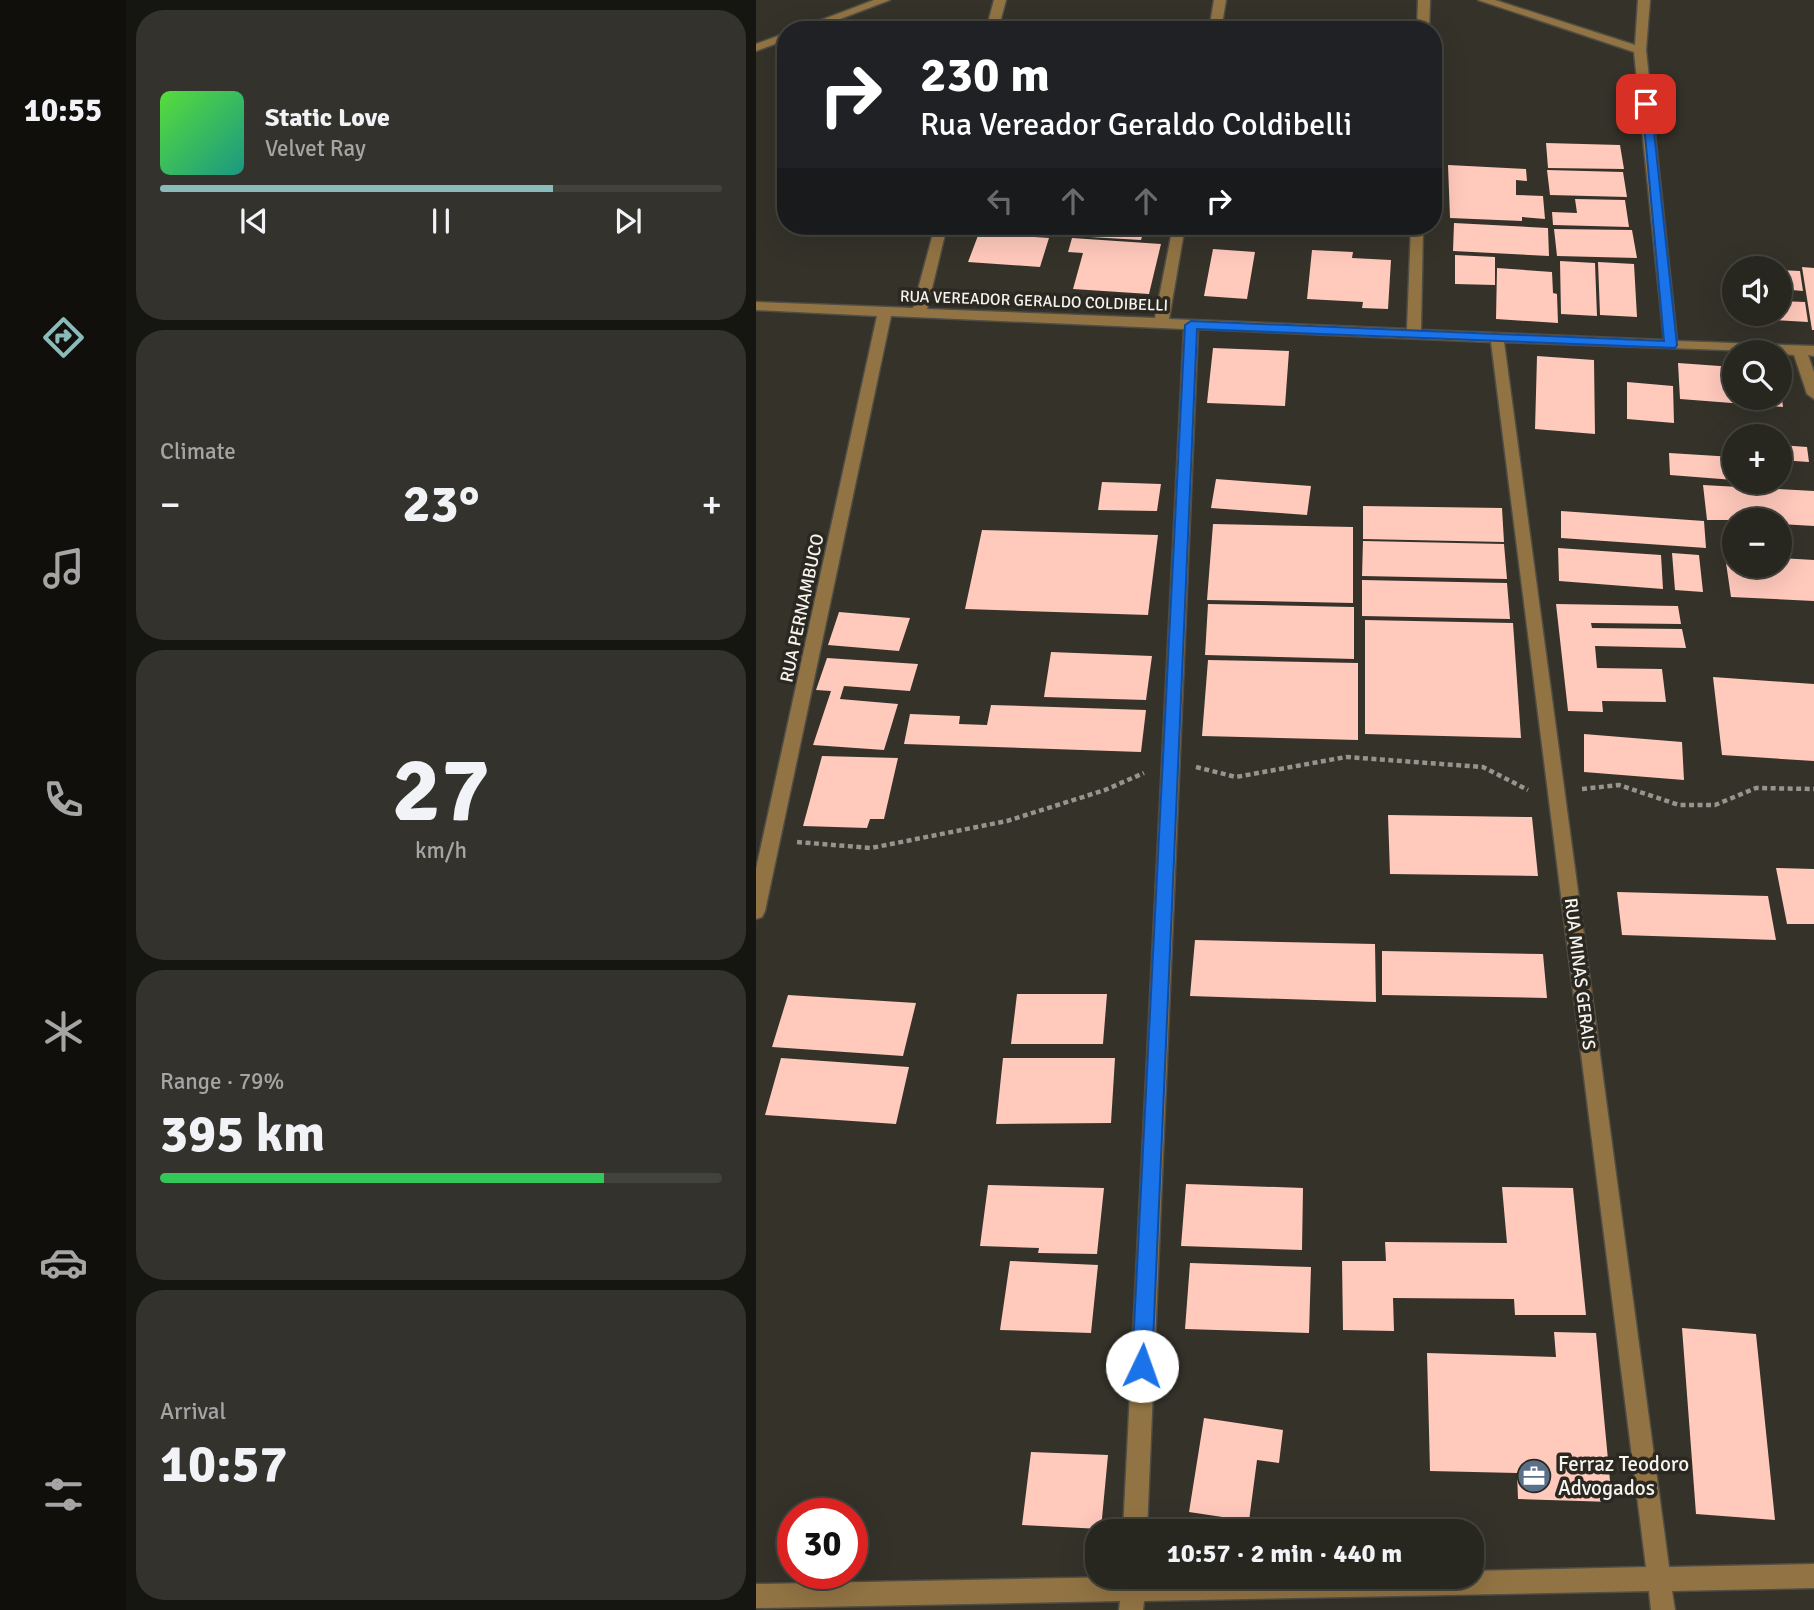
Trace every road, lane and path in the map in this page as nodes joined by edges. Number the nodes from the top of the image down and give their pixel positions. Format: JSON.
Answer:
{"nodes":[{"id":1,"x":884,"y":0,"type":"edge"},
{"id":2,"x":1000,"y":0,"type":"edge"},
{"id":3,"x":1220,"y":0,"type":"edge"},
{"id":4,"x":1424,"y":0,"type":"edge"},
{"id":5,"x":1484,"y":0,"type":"edge"},
{"id":6,"x":1644,"y":0,"type":"edge"},
{"id":7,"x":825,"y":21,"type":"edge"},
{"id":8,"x":994,"y":21,"type":"edge"},
{"id":9,"x":1216,"y":21,"type":"edge"},
{"id":10,"x":1423,"y":21,"type":"edge"},
{"id":11,"x":777,"y":40,"type":"edge"},
{"id":12,"x":756,"y":48,"type":"edge"},
{"id":13,"x":1640,"y":51,"type":"junction"},
{"id":14,"x":939,"y":235,"type":"edge"},
{"id":15,"x":1177,"y":235,"type":"edge"},
{"id":16,"x":1417,"y":235,"type":"edge"},
{"id":17,"x":756,"y":306,"type":"edge"},
{"id":18,"x":885,"y":312,"type":"junction"},
{"id":19,"x":919,"y":313,"type":"junction"},
{"id":20,"x":1161,"y":323,"type":"junction"},
{"id":21,"x":1191,"y":325,"type":"junction"},
{"id":22,"x":1414,"y":334,"type":"junction"},
{"id":23,"x":1497,"y":338,"type":"junction"},
{"id":24,"x":1671,"y":345,"type":"junction"},
{"id":25,"x":1807,"y":351,"type":"edge"},
{"id":26,"x":1814,"y":394,"type":"edge"},
{"id":27,"x":1171,"y":761,"type":"junction"},
{"id":28,"x":1814,"y":789,"type":"edge"},
{"id":29,"x":1556,"y":791,"type":"junction"},
{"id":30,"x":767,"y":830,"type":"edge"},
{"id":31,"x":756,"y":911,"type":"edge"},
{"id":32,"x":1136,"y":1519,"type":"edge"},
{"id":33,"x":1814,"y":1576,"type":"edge"},
{"id":34,"x":1659,"y":1579,"type":"junction"},
{"id":35,"x":1132,"y":1592,"type":"edge"},
{"id":36,"x":756,"y":1596,"type":"edge"},
{"id":37,"x":1663,"y":1610,"type":"edge"}],
"edges":[{"from":1,"to":7,"type":"street"},
{"from":2,"to":8,"type":"street"},
{"from":3,"to":9,"type":"street"},
{"from":4,"to":10,"type":"street"},
{"from":5,"to":13,"type":"street"},
{"from":6,"to":13,"type":"street"},
{"from":11,"to":12,"type":"street"},
{"from":13,"to":24,"type":"street"},
{"from":14,"to":19,"type":"street"},
{"from":15,"to":20,"type":"street"},
{"from":16,"to":22,"type":"street"},
{"from":17,"to":18,"type":"street","name":"RUA VEREADOR GERALDO COLDIBELLI"},
{"from":18,"to":19,"type":"street","name":"RUA VEREADOR GERALDO COLDIBELLI"},
{"from":18,"to":30,"type":"street","name":"RUA PERNAMBUCO"},
{"from":19,"to":20,"type":"street","name":"RUA VEREADOR GERALDO COLDIBELLI"},
{"from":20,"to":21,"type":"street","name":"RUA VEREADOR GERALDO COLDIBELLI"},
{"from":21,"to":22,"type":"street","name":"RUA VEREADOR GERALDO COLDIBELLI"},
{"from":21,"to":27,"type":"street"},
{"from":22,"to":23,"type":"street","name":"RUA VEREADOR GERALDO COLDIBELLI"},
{"from":23,"to":24,"type":"street","name":"RUA VEREADOR GERALDO COLDIBELLI"},
{"from":23,"to":29,"type":"street","name":"RUA MINAS GERAIS"},
{"from":24,"to":25,"type":"street","name":"RUA VEREADOR GERALDO COLDIBELLI"},
{"from":25,"to":26,"type":"street"},
{"from":27,"to":29,"type":"path"},
{"from":27,"to":30,"type":"path"},
{"from":27,"to":32,"type":"street"},
{"from":28,"to":29,"type":"path"},
{"from":29,"to":34,"type":"street","name":"RUA MINAS GERAIS"},
{"from":30,"to":31,"type":"street","name":"RUA PERNAMBUCO"},
{"from":33,"to":34,"type":"street"},
{"from":34,"to":35,"type":"street"},
{"from":34,"to":37,"type":"street","name":"RUA MINAS GERAIS"},
{"from":35,"to":36,"type":"street"}]}
